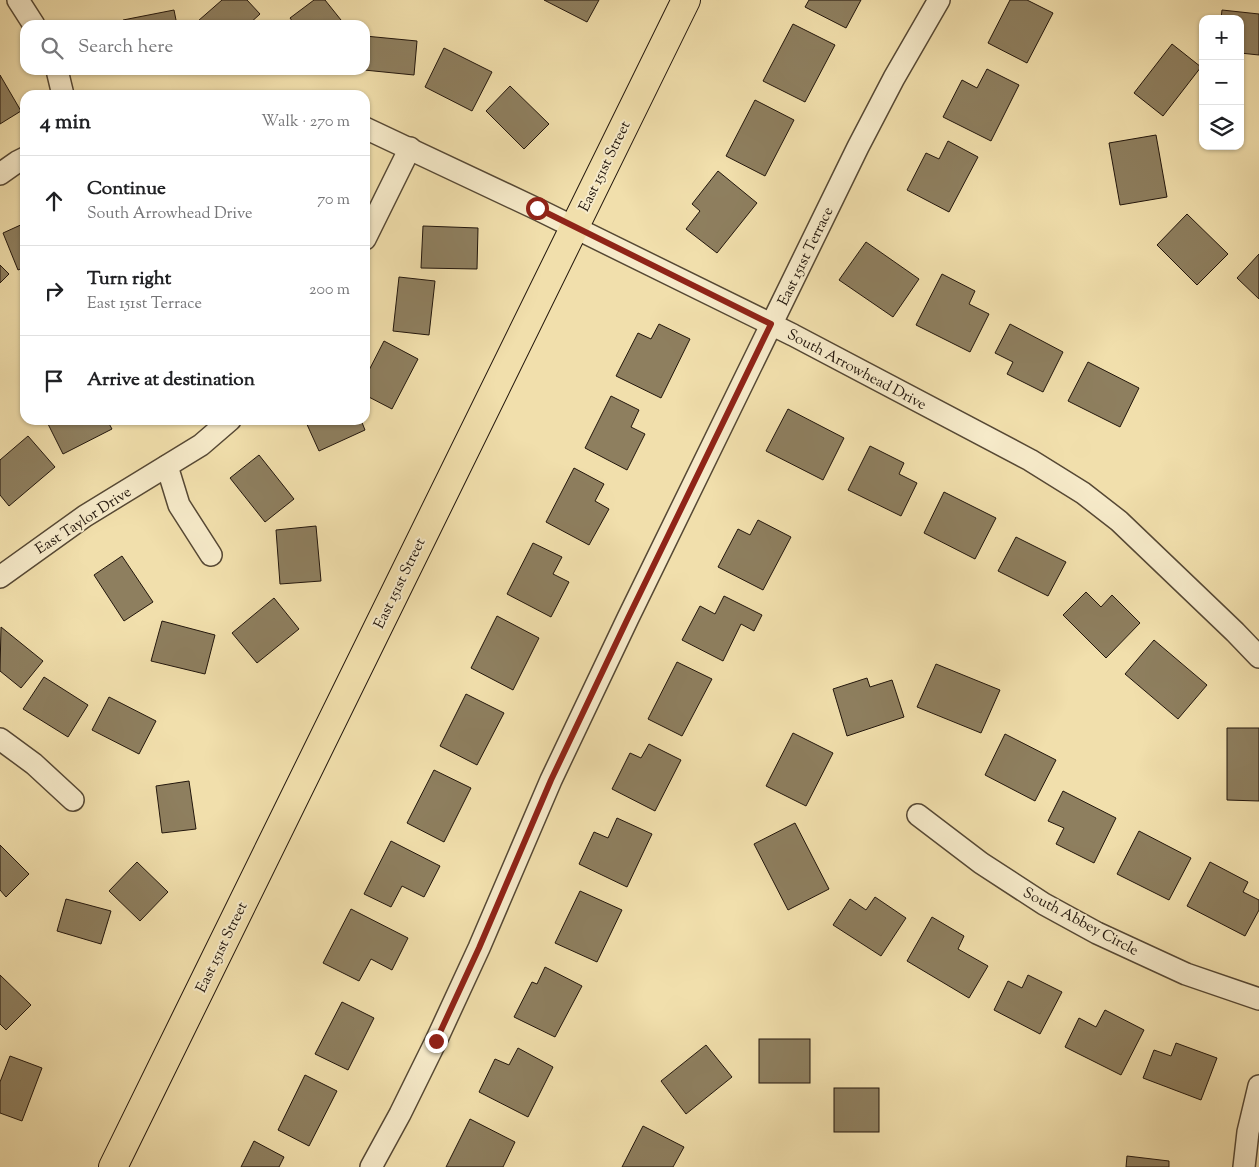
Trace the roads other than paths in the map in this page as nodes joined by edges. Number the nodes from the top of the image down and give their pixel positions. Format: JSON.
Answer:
{"nodes":[{"id":1,"x":18,"y":0,"type":"edge"},
{"id":2,"x":686,"y":0,"type":"edge"},
{"id":3,"x":939,"y":0,"type":"edge"},
{"id":4,"x":31,"y":20,"type":"edge"},
{"id":5,"x":58,"y":75,"type":"edge"},
{"id":6,"x":62,"y":90,"type":"edge"},
{"id":7,"x":370,"y":130,"type":"edge"},
{"id":8,"x":410,"y":148,"type":"junction"},
{"id":9,"x":20,"y":161,"type":"edge"},
{"id":10,"x":0,"y":174,"type":"edge"},
{"id":11,"x":574,"y":228,"type":"junction"},
{"id":12,"x":370,"y":230,"type":"edge"},
{"id":13,"x":771,"y":324,"type":"junction"},
{"id":14,"x":224,"y":425,"type":"edge"},
{"id":15,"x":167,"y":466,"type":"junction"},
{"id":16,"x":211,"y":555,"type":"dead end"},
{"id":17,"x":0,"y":577,"type":"edge"},
{"id":18,"x":1259,"y":657,"type":"edge"},
{"id":19,"x":0,"y":739,"type":"edge"},
{"id":20,"x":73,"y":800,"type":"dead end"},
{"id":21,"x":918,"y":815,"type":"dead end"},
{"id":22,"x":1259,"y":1000,"type":"edge"},
{"id":23,"x":1259,"y":1086,"type":"edge"},
{"id":24,"x":113,"y":1167,"type":"edge"},
{"id":25,"x":371,"y":1167,"type":"edge"},
{"id":26,"x":1244,"y":1167,"type":"edge"}],
"edges":[{"from":1,"to":4,"type":"street"},
{"from":2,"to":11,"type":"main road","name":"East 151st Street"},
{"from":3,"to":13,"type":"street","name":"East 151st Terrace"},
{"from":5,"to":6,"type":"street"},
{"from":7,"to":8,"type":"street","name":"South Arrowhead Drive"},
{"from":8,"to":11,"type":"street","name":"South Arrowhead Drive"},
{"from":8,"to":12,"type":"street"},
{"from":9,"to":10,"type":"street"},
{"from":11,"to":13,"type":"street","name":"South Arrowhead Drive"},
{"from":11,"to":24,"type":"main road","name":"East 151st Street"},
{"from":13,"to":18,"type":"street","name":"South Arrowhead Drive"},
{"from":13,"to":25,"type":"street","name":"East 151st Terrace"},
{"from":14,"to":15,"type":"street","name":"East Taylor Drive"},
{"from":15,"to":16,"type":"street"},
{"from":15,"to":17,"type":"street","name":"East Taylor Drive"},
{"from":19,"to":20,"type":"street"},
{"from":21,"to":22,"type":"street","name":"South Abbey Circle"},
{"from":23,"to":26,"type":"street"}]}
